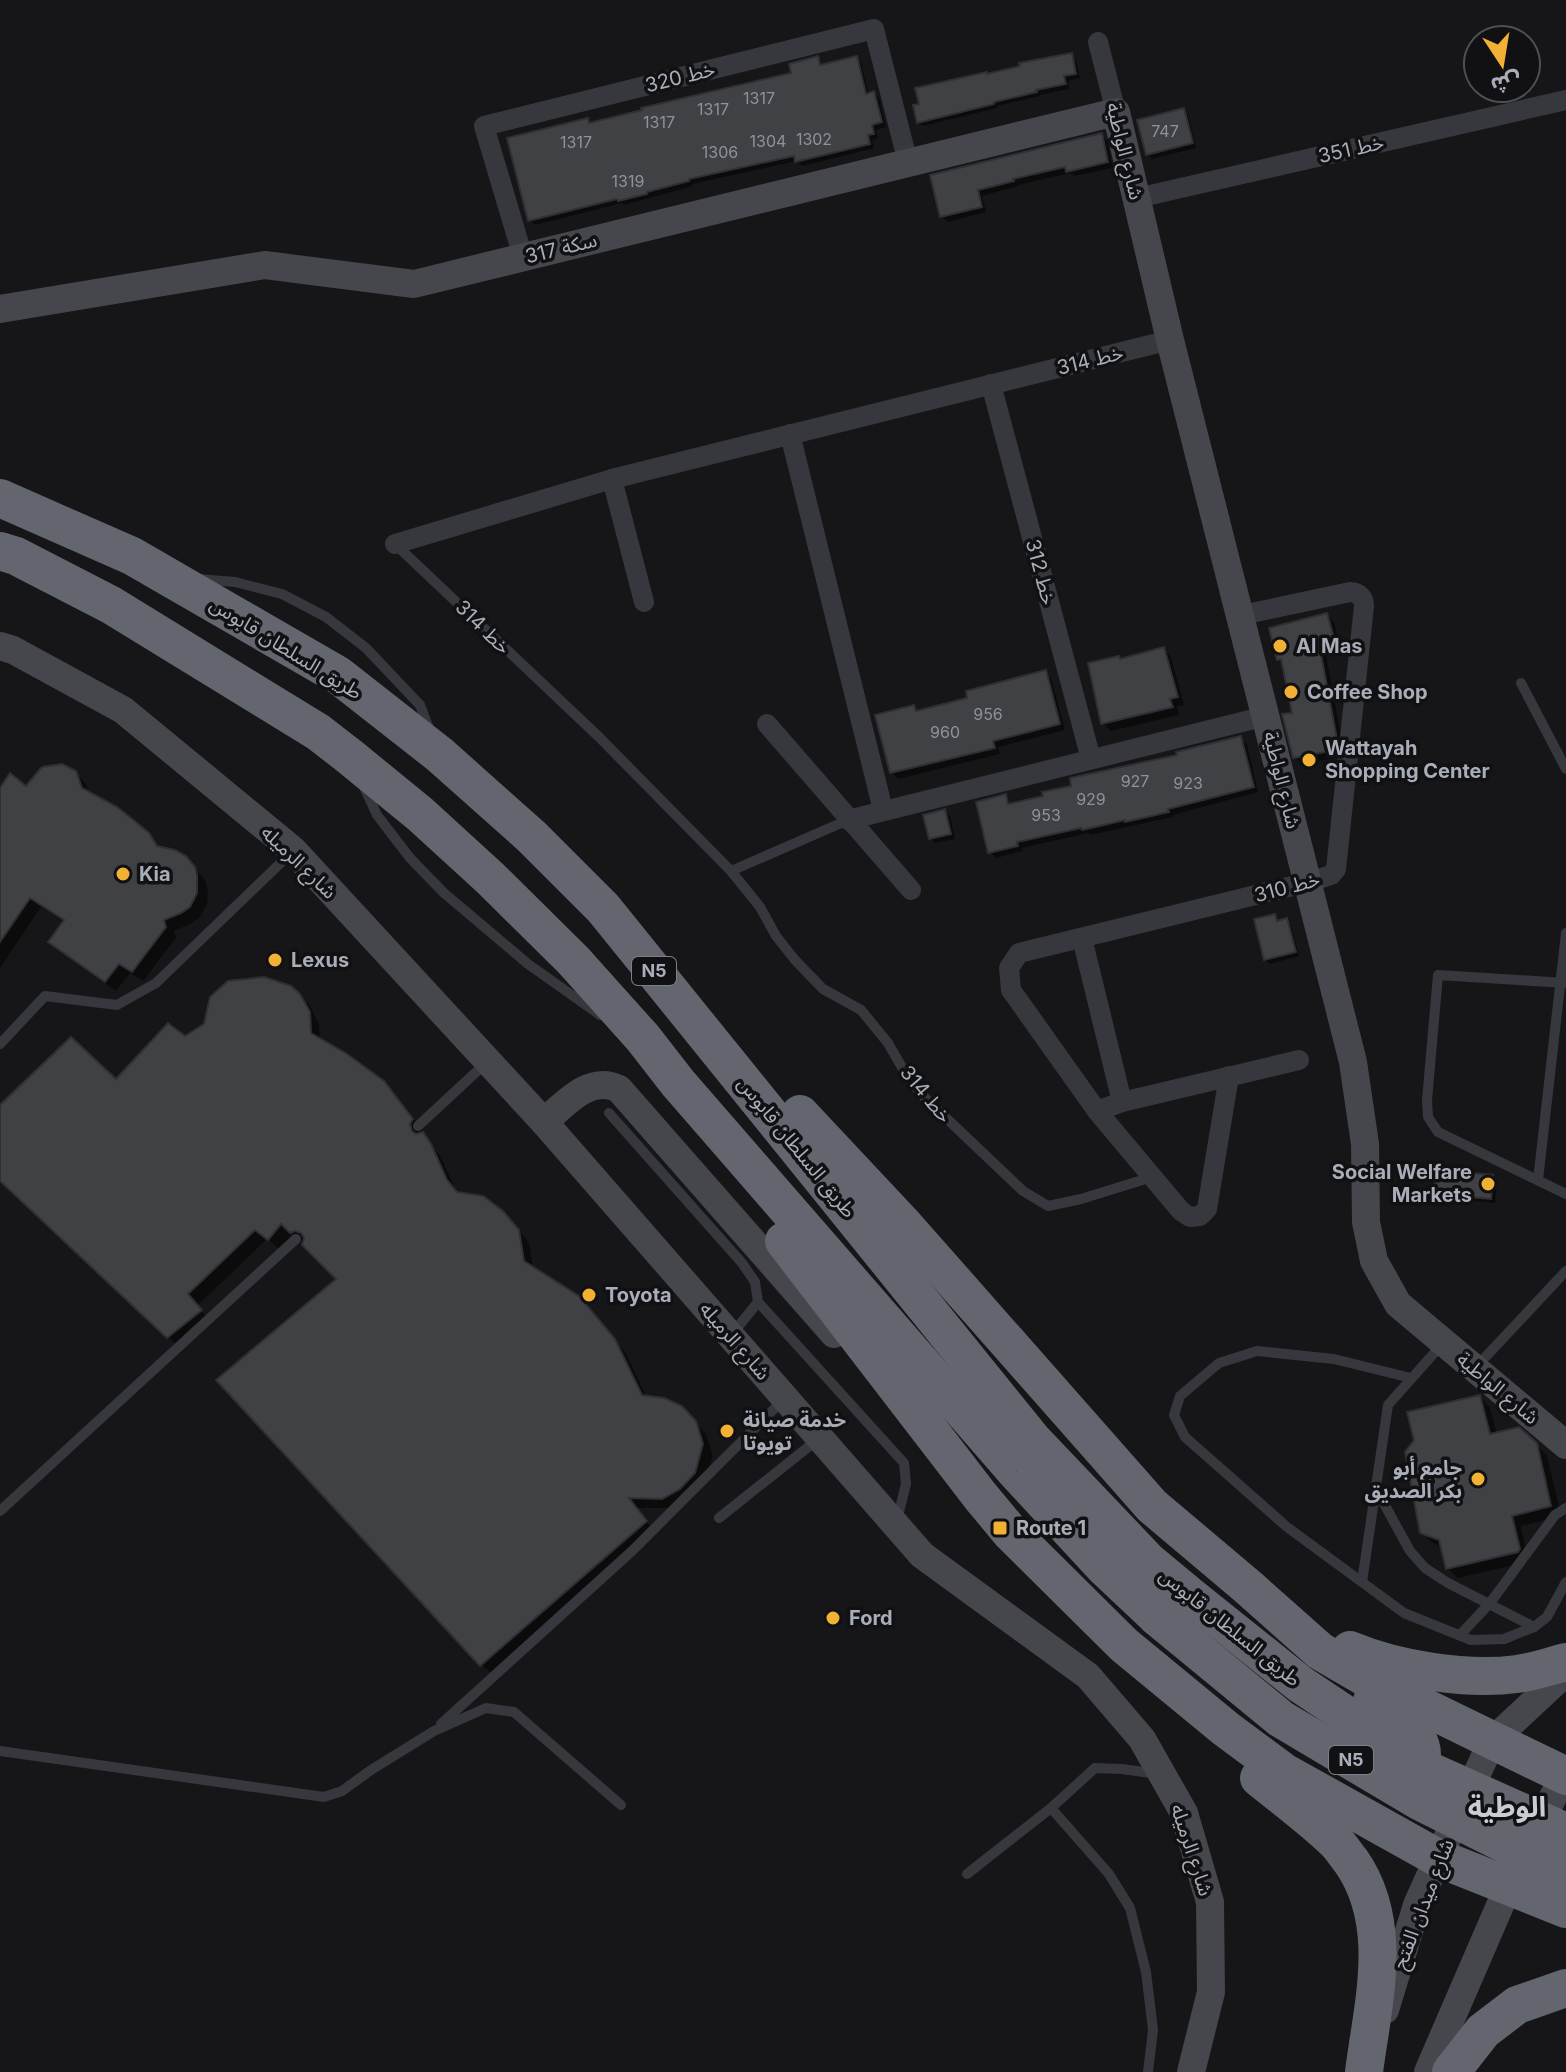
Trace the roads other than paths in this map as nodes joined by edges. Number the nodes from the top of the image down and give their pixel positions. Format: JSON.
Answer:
{"nodes":[{"id":1,"x":1098,"y":42,"type":"dead end"},
{"id":2,"x":1566,"y":100,"type":"edge"},
{"id":3,"x":1116,"y":112,"type":"junction"},
{"id":4,"x":908,"y":163,"type":"junction"},
{"id":5,"x":1137,"y":198,"type":"junction"},
{"id":6,"x":523,"y":257,"type":"junction"},
{"id":7,"x":0,"y":309,"type":"edge"},
{"id":8,"x":1170,"y":340,"type":"junction"},
{"id":9,"x":991,"y":384,"type":"junction"},
{"id":10,"x":790,"y":434,"type":"junction"},
{"id":11,"x":612,"y":479,"type":"junction"},
{"id":12,"x":0,"y":498,"type":"edge"},
{"id":13,"x":395,"y":544,"type":"joint"},
{"id":14,"x":0,"y":551,"type":"edge"},
{"id":15,"x":644,"y":602,"type":"dead end"},
{"id":16,"x":1242,"y":615,"type":"junction"},
{"id":17,"x":0,"y":646,"type":"edge"},
{"id":18,"x":1521,"y":683,"type":"dead end"},
{"id":19,"x":1266,"y":716,"type":"junction"},
{"id":20,"x":767,"y":724,"type":"dead end"},
{"id":21,"x":1091,"y":759,"type":"junction"},
{"id":22,"x":1566,"y":769,"type":"edge"},
{"id":23,"x":883,"y":810,"type":"junction"},
{"id":24,"x":848,"y":820,"type":"junction"},
{"id":25,"x":293,"y":850,"type":"junction"},
{"id":26,"x":731,"y":871,"type":"junction"},
{"id":27,"x":1309,"y":882,"type":"junction"},
{"id":28,"x":911,"y":890,"type":"dead end"},
{"id":29,"x":1566,"y":933,"type":"edge"},
{"id":30,"x":1082,"y":938,"type":"junction"},
{"id":31,"x":1563,"y":982,"type":"edge"},
{"id":32,"x":0,"y":1044,"type":"edge"},
{"id":33,"x":724,"y":1056,"type":"junction"},
{"id":34,"x":1299,"y":1060,"type":"dead end"},
{"id":35,"x":487,"y":1062,"type":"junction"},
{"id":36,"x":1229,"y":1076,"type":"junction"},
{"id":37,"x":678,"y":1083,"type":"junction"},
{"id":38,"x":1122,"y":1102,"type":"junction"},
{"id":39,"x":1097,"y":1111,"type":"junction"},
{"id":40,"x":609,"y":1113,"type":"dead end"},
{"id":41,"x":544,"y":1122,"type":"junction"},
{"id":42,"x":418,"y":1126,"type":"dead end"},
{"id":43,"x":1152,"y":1177,"type":"junction"},
{"id":44,"x":1538,"y":1180,"type":"junction"},
{"id":45,"x":1566,"y":1194,"type":"edge"},
{"id":46,"x":296,"y":1239,"type":"dead end"},
{"id":47,"x":1566,"y":1271,"type":"edge"},
{"id":48,"x":758,"y":1302,"type":"junction"},
{"id":49,"x":731,"y":1336,"type":"junction"},
{"id":50,"x":1440,"y":1344,"type":"junction"},
{"id":51,"x":1475,"y":1368,"type":"junction"},
{"id":52,"x":1411,"y":1378,"type":"junction"},
{"id":53,"x":785,"y":1398,"type":"junction"},
{"id":54,"x":818,"y":1439,"type":"junction"},
{"id":55,"x":1566,"y":1445,"type":"edge"},
{"id":56,"x":1376,"y":1489,"type":"junction"},
{"id":57,"x":981,"y":1497,"type":"junction"},
{"id":58,"x":1566,"y":1508,"type":"edge"},
{"id":59,"x":0,"y":1511,"type":"edge"},
{"id":60,"x":719,"y":1518,"type":"dead end"},
{"id":61,"x":895,"y":1526,"type":"junction"},
{"id":62,"x":1362,"y":1582,"type":"junction"},
{"id":63,"x":1566,"y":1582,"type":"edge"},
{"id":64,"x":1490,"y":1603,"type":"junction"},
{"id":65,"x":1279,"y":1615,"type":"junction"},
{"id":66,"x":1534,"y":1627,"type":"junction"},
{"id":67,"x":1460,"y":1635,"type":"junction"},
{"id":68,"x":1124,"y":1645,"type":"junction"},
{"id":69,"x":1320,"y":1651,"type":"junction"},
{"id":70,"x":1566,"y":1662,"type":"edge"},
{"id":71,"x":1566,"y":1672,"type":"edge"},
{"id":72,"x":1226,"y":1729,"type":"junction"},
{"id":73,"x":434,"y":1731,"type":"junction"},
{"id":74,"x":1492,"y":1741,"type":"junction"},
{"id":75,"x":0,"y":1751,"type":"edge"},
{"id":76,"x":1566,"y":1774,"type":"edge"},
{"id":77,"x":1162,"y":1775,"type":"junction"},
{"id":78,"x":621,"y":1805,"type":"dead end"},
{"id":79,"x":1051,"y":1808,"type":"junction"},
{"id":80,"x":1566,"y":1832,"type":"edge"},
{"id":81,"x":1438,"y":1858,"type":"junction"},
{"id":82,"x":1566,"y":1871,"type":"edge"},
{"id":83,"x":967,"y":1874,"type":"dead end"},
{"id":84,"x":1508,"y":1887,"type":"junction"},
{"id":85,"x":1566,"y":1909,"type":"edge"},
{"id":86,"x":1566,"y":1988,"type":"edge"},
{"id":87,"x":1148,"y":2072,"type":"edge"},
{"id":88,"x":1191,"y":2072,"type":"edge"},
{"id":89,"x":1365,"y":2072,"type":"edge"},
{"id":90,"x":1428,"y":2072,"type":"edge"},
{"id":91,"x":1451,"y":2072,"type":"edge"}],
"edges":[{"from":1,"to":3,"type":"street","name":"شارع الواطية"},
{"from":2,"to":5,"type":"street","name":"خط 351"},
{"from":3,"to":4,"type":"street","name":"سكة 317"},
{"from":3,"to":5,"type":"street","name":"شارع الواطية"},
{"from":4,"to":6,"type":"street","name":"سكة 317"},
{"from":4,"to":6,"type":"street","name":"خط 320"},
{"from":5,"to":8,"type":"street","name":"شارع الواطية"},
{"from":6,"to":7,"type":"street","name":"سكة 317"},
{"from":8,"to":9,"type":"street","name":"خط 314"},
{"from":8,"to":16,"type":"street","name":"شارع الواطية"},
{"from":9,"to":10,"type":"street","name":"خط 314"},
{"from":9,"to":21,"type":"street","name":"خط 312"},
{"from":10,"to":11,"type":"street","name":"خط 314"},
{"from":10,"to":23,"type":"street"},
{"from":11,"to":13,"type":"street","name":"خط 314"},
{"from":11,"to":15,"type":"street"},
{"from":12,"to":33,"type":"highway","name":"طريق السلطان قابوس","number":"N5"},
{"from":13,"to":26,"type":"lane","name":"خط 314"},
{"from":14,"to":37,"type":"highway","name":"طريق السلطان قابوس","number":"N5"},
{"from":16,"to":19,"type":"street","name":"شارع الواطية"},
{"from":16,"to":27,"type":"street","name":"خط 310"},
{"from":17,"to":25,"type":"street","name":"شارع الرميله"},
{"from":18,"to":22,"type":"lane"},
{"from":19,"to":21,"type":"street"},
{"from":19,"to":27,"type":"street","name":"شارع الواطية"},
{"from":20,"to":24,"type":"street"},
{"from":21,"to":23,"type":"street"},
{"from":23,"to":24,"type":"street"},
{"from":24,"to":26,"type":"lane"},
{"from":24,"to":28,"type":"street"},
{"from":25,"to":32,"type":"lane"},
{"from":25,"to":35,"type":"street","name":"شارع الرميله"},
{"from":26,"to":43,"type":"lane","name":"خط 314"},
{"from":27,"to":30,"type":"street","name":"خط 310"},
{"from":27,"to":50,"type":"street","name":"شارع الواطية"},
{"from":29,"to":31,"type":"lane"},
{"from":30,"to":38,"type":"street"},
{"from":30,"to":39,"type":"street","name":"خط 310"},
{"from":31,"to":44,"type":"lane"},
{"from":31,"to":44,"type":"lane"},
{"from":33,"to":65,"type":"highway"},
{"from":33,"to":80,"type":"highway","name":"طريق السلطان قابوس","number":"N5","bridge":true},
{"from":34,"to":36,"type":"street"},
{"from":35,"to":41,"type":"street","name":"شارع الرميله"},
{"from":35,"to":42,"type":"lane"},
{"from":36,"to":38,"type":"street"},
{"from":36,"to":43,"type":"street"},
{"from":37,"to":57,"type":"highway"},
{"from":37,"to":82,"type":"highway","name":"طريق السلطان قابوس","number":"N5","bridge":true},
{"from":38,"to":39,"type":"street"},
{"from":39,"to":43,"type":"street"},
{"from":40,"to":48,"type":"lane"},
{"from":41,"to":49,"type":"street","name":"شارع الرميله"},
{"from":41,"to":57,"type":"street"},
{"from":44,"to":45,"type":"lane"},
{"from":46,"to":59,"type":"lane"},
{"from":47,"to":51,"type":"lane"},
{"from":48,"to":49,"type":"lane"},
{"from":48,"to":61,"type":"lane"},
{"from":49,"to":53,"type":"street","name":"شارع الرميله"},
{"from":50,"to":51,"type":"street","name":"شارع الواطية"},
{"from":50,"to":52,"type":"lane"},
{"from":51,"to":55,"type":"street","name":"شارع الواطية"},
{"from":52,"to":56,"type":"lane"},
{"from":52,"to":62,"type":"lane"},
{"from":53,"to":54,"type":"street","name":"شارع الرميله"},
{"from":53,"to":73,"type":"lane"},
{"from":54,"to":60,"type":"lane"},
{"from":54,"to":61,"type":"street","name":"شارع الرميله"},
{"from":56,"to":62,"type":"lane"},
{"from":56,"to":64,"type":"lane"},
{"from":57,"to":68,"type":"highway"},
{"from":58,"to":64,"type":"lane"},
{"from":61,"to":77,"type":"street","name":"شارع الرميله"},
{"from":62,"to":67,"type":"lane"},
{"from":63,"to":66,"type":"lane"},
{"from":64,"to":66,"type":"lane"},
{"from":64,"to":67,"type":"lane"},
{"from":65,"to":69,"type":"highway"},
{"from":65,"to":70,"type":"highway"},
{"from":66,"to":67,"type":"lane"},
{"from":68,"to":72,"type":"highway"},
{"from":68,"to":89,"type":"highway"},
{"from":69,"to":72,"type":"highway"},
{"from":69,"to":74,"type":"highway"},
{"from":71,"to":74,"type":"street"},
{"from":72,"to":81,"type":"highway"},
{"from":73,"to":75,"type":"lane"},
{"from":73,"to":78,"type":"lane"},
{"from":74,"to":76,"type":"highway"},
{"from":74,"to":81,"type":"street","name":"شارع ميدان الفتح"},
{"from":76,"to":84,"type":"street"},
{"from":77,"to":79,"type":"lane"},
{"from":77,"to":88,"type":"street","name":"شارع الرميله"},
{"from":79,"to":83,"type":"lane"},
{"from":79,"to":87,"type":"lane"},
{"from":81,"to":84,"type":"highway"},
{"from":81,"to":89,"type":"street","name":"شارع ميدان الفتح"},
{"from":84,"to":85,"type":"highway"},
{"from":84,"to":90,"type":"street"},
{"from":86,"to":91,"type":"highway"}]}
